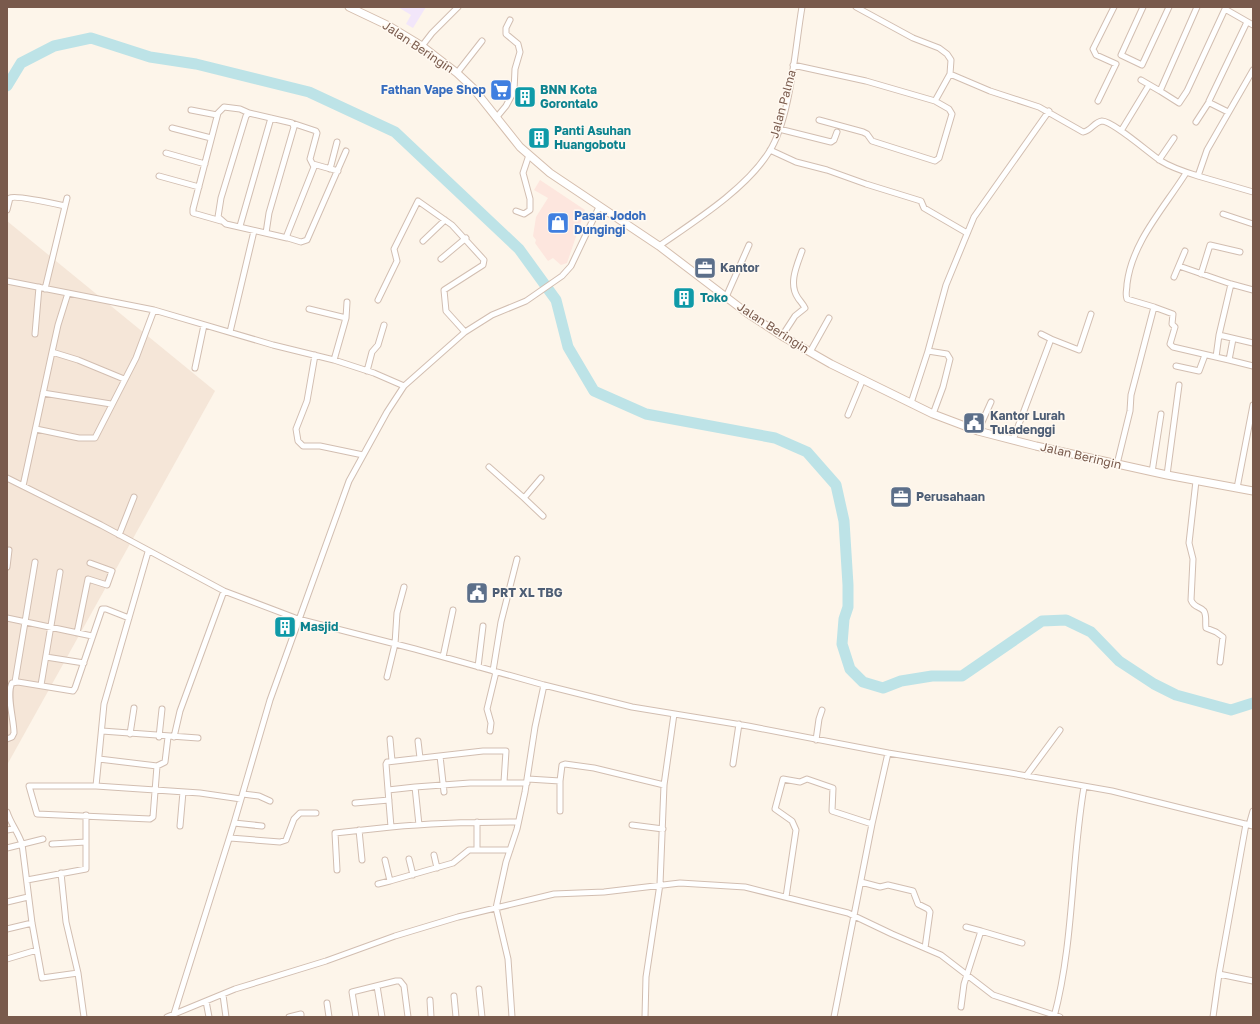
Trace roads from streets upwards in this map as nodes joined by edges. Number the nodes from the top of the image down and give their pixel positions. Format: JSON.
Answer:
{"nodes":[{"id":1,"x":349,"y":7,"type":"edge"},
{"id":2,"x":458,"y":7,"type":"edge"},
{"id":3,"x":802,"y":7,"type":"edge"},
{"id":4,"x":856,"y":7,"type":"edge"},
{"id":5,"x":1114,"y":7,"type":"edge"},
{"id":6,"x":1143,"y":7,"type":"edge"},
{"id":7,"x":1169,"y":7,"type":"edge"},
{"id":8,"x":1197,"y":7,"type":"edge"},
{"id":9,"x":1225,"y":8,"type":"edge"},
{"id":10,"x":510,"y":20,"type":"dead end"},
{"id":11,"x":1247,"y":22,"type":"junction"},
{"id":12,"x":1253,"y":25,"type":"edge"},
{"id":13,"x":482,"y":41,"type":"dead end"},
{"id":14,"x":422,"y":46,"type":"junction"},
{"id":15,"x":1121,"y":55,"type":"junction"},
{"id":16,"x":1116,"y":64,"type":"junction"},
{"id":17,"x":793,"y":65,"type":"junction"},
{"id":18,"x":1253,"y":70,"type":"edge"},
{"id":19,"x":458,"y":74,"type":"junction"},
{"id":20,"x":950,"y":74,"type":"junction"},
{"id":21,"x":1141,"y":80,"type":"dead end"},
{"id":22,"x":1149,"y":85,"type":"junction"},
{"id":23,"x":1160,"y":91,"type":"junction"},
{"id":24,"x":935,"y":101,"type":"junction"},
{"id":25,"x":1098,"y":101,"type":"dead end"},
{"id":26,"x":1209,"y":102,"type":"junction"},
{"id":27,"x":191,"y":110,"type":"dead end"},
{"id":28,"x":1049,"y":111,"type":"junction"},
{"id":29,"x":1228,"y":112,"type":"junction"},
{"id":30,"x":249,"y":113,"type":"junction"},
{"id":31,"x":217,"y":115,"type":"junction"},
{"id":32,"x":270,"y":118,"type":"junction"},
{"id":33,"x":496,"y":118,"type":"junction"},
{"id":34,"x":819,"y":120,"type":"dead end"},
{"id":35,"x":1196,"y":122,"type":"dead end"},
{"id":36,"x":292,"y":123,"type":"junction"},
{"id":37,"x":172,"y":128,"type":"dead end"},
{"id":38,"x":779,"y":129,"type":"junction"},
{"id":39,"x":1120,"y":131,"type":"junction"},
{"id":40,"x":837,"y":132,"type":"dead end"},
{"id":41,"x":211,"y":138,"type":"junction"},
{"id":42,"x":1174,"y":138,"type":"dead end"},
{"id":43,"x":337,"y":142,"type":"dead end"},
{"id":44,"x":770,"y":150,"type":"junction"},
{"id":45,"x":346,"y":151,"type":"dead end"},
{"id":46,"x":166,"y":153,"type":"dead end"},
{"id":47,"x":529,"y":155,"type":"junction"},
{"id":48,"x":1159,"y":160,"type":"junction"},
{"id":49,"x":205,"y":164,"type":"junction"},
{"id":50,"x":313,"y":164,"type":"junction"},
{"id":51,"x":330,"y":169,"type":"junction"},
{"id":52,"x":338,"y":171,"type":"junction"},
{"id":53,"x":1186,"y":173,"type":"junction"},
{"id":54,"x":159,"y":176,"type":"dead end"},
{"id":55,"x":1198,"y":176,"type":"junction"},
{"id":56,"x":199,"y":187,"type":"junction"},
{"id":57,"x":1253,"y":192,"type":"edge"},
{"id":58,"x":67,"y":198,"type":"dead end"},
{"id":59,"x":65,"y":206,"type":"junction"},
{"id":60,"x":599,"y":207,"type":"junction"},
{"id":61,"x":7,"y":210,"type":"edge"},
{"id":62,"x":516,"y":211,"type":"dead end"},
{"id":63,"x":1223,"y":214,"type":"dead end"},
{"id":64,"x":1253,"y":216,"type":"edge"},
{"id":65,"x":445,"y":220,"type":"junction"},
{"id":66,"x":221,"y":221,"type":"junction"},
{"id":67,"x":1252,"y":223,"type":"edge"},
{"id":68,"x":240,"y":226,"type":"junction"},
{"id":69,"x":254,"y":231,"type":"junction"},
{"id":70,"x":967,"y":232,"type":"junction"},
{"id":71,"x":266,"y":233,"type":"junction"},
{"id":72,"x":287,"y":238,"type":"junction"},
{"id":73,"x":466,"y":238,"type":"junction"},
{"id":74,"x":423,"y":242,"type":"dead end"},
{"id":75,"x":749,"y":245,"type":"dead end"},
{"id":76,"x":659,"y":246,"type":"junction"},
{"id":77,"x":802,"y":251,"type":"dead end"},
{"id":78,"x":1185,"y":251,"type":"dead end"},
{"id":79,"x":1240,"y":252,"type":"dead end"},
{"id":80,"x":441,"y":259,"type":"dead end"},
{"id":81,"x":1178,"y":266,"type":"junction"},
{"id":82,"x":1201,"y":274,"type":"junction"},
{"id":83,"x":1174,"y":277,"type":"dead end"},
{"id":84,"x":7,"y":281,"type":"edge"},
{"id":85,"x":1231,"y":284,"type":"junction"},
{"id":86,"x":42,"y":288,"type":"junction"},
{"id":87,"x":1253,"y":290,"type":"edge"},
{"id":88,"x":68,"y":293,"type":"junction"},
{"id":89,"x":726,"y":297,"type":"junction"},
{"id":90,"x":378,"y":300,"type":"dead end"},
{"id":91,"x":347,"y":302,"type":"dead end"},
{"id":92,"x":1154,"y":307,"type":"junction"},
{"id":93,"x":309,"y":309,"type":"dead end"},
{"id":94,"x":154,"y":310,"type":"junction"},
{"id":95,"x":1091,"y":314,"type":"dead end"},
{"id":96,"x":346,"y":318,"type":"junction"},
{"id":97,"x":829,"y":318,"type":"dead end"},
{"id":98,"x":204,"y":325,"type":"junction"},
{"id":99,"x":384,"y":325,"type":"dead end"},
{"id":100,"x":230,"y":332,"type":"junction"},
{"id":101,"x":465,"y":332,"type":"junction"},
{"id":102,"x":35,"y":334,"type":"dead end"},
{"id":103,"x":1041,"y":334,"type":"dead end"},
{"id":104,"x":782,"y":336,"type":"junction"},
{"id":105,"x":1219,"y":336,"type":"junction"},
{"id":106,"x":1051,"y":339,"type":"junction"},
{"id":107,"x":1233,"y":339,"type":"junction"},
{"id":108,"x":1253,"y":342,"type":"edge"},
{"id":109,"x":928,"y":351,"type":"junction"},
{"id":110,"x":52,"y":352,"type":"junction"},
{"id":111,"x":810,"y":352,"type":"junction"},
{"id":112,"x":1205,"y":355,"type":"junction"},
{"id":113,"x":315,"y":356,"type":"junction"},
{"id":114,"x":1216,"y":357,"type":"junction"},
{"id":115,"x":334,"y":360,"type":"junction"},
{"id":116,"x":1229,"y":360,"type":"junction"},
{"id":117,"x":1176,"y":366,"type":"dead end"},
{"id":118,"x":1253,"y":366,"type":"edge"},
{"id":119,"x":195,"y":368,"type":"dead end"},
{"id":120,"x":367,"y":371,"type":"junction"},
{"id":121,"x":124,"y":379,"type":"junction"},
{"id":122,"x":863,"y":379,"type":"junction"},
{"id":123,"x":1179,"y":385,"type":"dead end"},
{"id":124,"x":404,"y":386,"type":"junction"},
{"id":125,"x":43,"y":392,"type":"junction"},
{"id":126,"x":991,"y":402,"type":"dead end"},
{"id":127,"x":911,"y":403,"type":"junction"},
{"id":128,"x":111,"y":404,"type":"junction"},
{"id":129,"x":1253,"y":405,"type":"edge"},
{"id":130,"x":933,"y":414,"type":"junction"},
{"id":131,"x":1161,"y":414,"type":"dead end"},
{"id":132,"x":848,"y":415,"type":"dead end"},
{"id":133,"x":36,"y":430,"type":"junction"},
{"id":134,"x":978,"y":431,"type":"junction"},
{"id":135,"x":1013,"y":440,"type":"junction"},
{"id":136,"x":363,"y":455,"type":"junction"},
{"id":137,"x":1117,"y":464,"type":"junction"},
{"id":138,"x":488,"y":466,"type":"dead end"},
{"id":139,"x":1152,"y":472,"type":"junction"},
{"id":140,"x":1167,"y":476,"type":"junction"},
{"id":141,"x":7,"y":478,"type":"edge"},
{"id":142,"x":541,"y":478,"type":"dead end"},
{"id":143,"x":1196,"y":481,"type":"junction"},
{"id":144,"x":23,"y":486,"type":"junction"},
{"id":145,"x":1237,"y":488,"type":"junction"},
{"id":146,"x":1253,"y":491,"type":"edge"},
{"id":147,"x":134,"y":497,"type":"dead end"},
{"id":148,"x":524,"y":498,"type":"junction"},
{"id":149,"x":543,"y":516,"type":"dead end"},
{"id":150,"x":119,"y":535,"type":"junction"},
{"id":151,"x":10,"y":550,"type":"dead end"},
{"id":152,"x":148,"y":552,"type":"junction"},
{"id":153,"x":517,"y":559,"type":"dead end"},
{"id":154,"x":35,"y":562,"type":"dead end"},
{"id":155,"x":90,"y":563,"type":"dead end"},
{"id":156,"x":7,"y":567,"type":"edge"},
{"id":157,"x":60,"y":572,"type":"dead end"},
{"id":158,"x":404,"y":587,"type":"dead end"},
{"id":159,"x":224,"y":591,"type":"junction"},
{"id":160,"x":453,"y":610,"type":"dead end"},
{"id":161,"x":7,"y":618,"type":"edge"},
{"id":162,"x":128,"y":618,"type":"junction"},
{"id":163,"x":298,"y":619,"type":"junction"},
{"id":164,"x":24,"y":621,"type":"junction"},
{"id":165,"x":483,"y":626,"type":"dead end"},
{"id":166,"x":51,"y":627,"type":"junction"},
{"id":167,"x":77,"y":633,"type":"junction"},
{"id":168,"x":92,"y":636,"type":"junction"},
{"id":169,"x":395,"y":644,"type":"junction"},
{"id":170,"x":46,"y":657,"type":"junction"},
{"id":171,"x":443,"y":657,"type":"junction"},
{"id":172,"x":1220,"y":662,"type":"dead end"},
{"id":173,"x":84,"y":663,"type":"junction"},
{"id":174,"x":478,"y":667,"type":"junction"},
{"id":175,"x":495,"y":671,"type":"junction"},
{"id":176,"x":387,"y":677,"type":"dead end"},
{"id":177,"x":15,"y":682,"type":"junction"},
{"id":178,"x":41,"y":685,"type":"junction"},
{"id":179,"x":544,"y":685,"type":"junction"},
{"id":180,"x":134,"y":708,"type":"dead end"},
{"id":181,"x":162,"y":709,"type":"dead end"},
{"id":182,"x":822,"y":710,"type":"dead end"},
{"id":183,"x":674,"y":714,"type":"junction"},
{"id":184,"x":739,"y":724,"type":"junction"},
{"id":185,"x":1060,"y":730,"type":"dead end"},
{"id":186,"x":102,"y":731,"type":"junction"},
{"id":187,"x":490,"y":731,"type":"dead end"},
{"id":188,"x":130,"y":734,"type":"junction"},
{"id":189,"x":159,"y":736,"type":"junction"},
{"id":190,"x":168,"y":737,"type":"junction"},
{"id":191,"x":174,"y":737,"type":"junction"},
{"id":192,"x":198,"y":738,"type":"dead end"},
{"id":193,"x":7,"y":739,"type":"edge"},
{"id":194,"x":390,"y":739,"type":"dead end"},
{"id":195,"x":816,"y":740,"type":"junction"},
{"id":196,"x":418,"y":741,"type":"dead end"},
{"id":197,"x":888,"y":754,"type":"junction"},
{"id":198,"x":440,"y":756,"type":"junction"},
{"id":199,"x":420,"y":758,"type":"junction"},
{"id":200,"x":99,"y":759,"type":"junction"},
{"id":201,"x":392,"y":761,"type":"junction"},
{"id":202,"x":733,"y":764,"type":"dead end"},
{"id":203,"x":157,"y":766,"type":"junction"},
{"id":204,"x":1026,"y":776,"type":"junction"},
{"id":205,"x":560,"y":781,"type":"junction"},
{"id":206,"x":504,"y":782,"type":"junction"},
{"id":207,"x":523,"y":782,"type":"junction"},
{"id":208,"x":443,"y":784,"type":"junction"},
{"id":209,"x":664,"y":785,"type":"junction"},
{"id":210,"x":96,"y":786,"type":"junction"},
{"id":211,"x":1084,"y":787,"type":"junction"},
{"id":212,"x":415,"y":788,"type":"junction"},
{"id":213,"x":388,"y":790,"type":"junction"},
{"id":214,"x":156,"y":791,"type":"junction"},
{"id":215,"x":182,"y":792,"type":"junction"},
{"id":216,"x":444,"y":792,"type":"dead end"},
{"id":217,"x":242,"y":797,"type":"junction"},
{"id":218,"x":270,"y":800,"type":"dead end"},
{"id":219,"x":389,"y":800,"type":"junction"},
{"id":220,"x":355,"y":803,"type":"dead end"},
{"id":221,"x":560,"y":811,"type":"dead end"},
{"id":222,"x":1253,"y":811,"type":"edge"},
{"id":223,"x":7,"y":812,"type":"edge"},
{"id":224,"x":316,"y":813,"type":"dead end"},
{"id":225,"x":86,"y":815,"type":"junction"},
{"id":226,"x":477,"y":822,"type":"junction"},
{"id":227,"x":518,"y":822,"type":"junction"},
{"id":228,"x":234,"y":823,"type":"junction"},
{"id":229,"x":872,"y":824,"type":"junction"},
{"id":230,"x":419,"y":825,"type":"junction"},
{"id":231,"x":632,"y":825,"type":"dead end"},
{"id":232,"x":1249,"y":825,"type":"edge"},
{"id":233,"x":180,"y":826,"type":"dead end"},
{"id":234,"x":262,"y":826,"type":"dead end"},
{"id":235,"x":391,"y":827,"type":"junction"},
{"id":236,"x":13,"y":828,"type":"junction"},
{"id":237,"x":663,"y":829,"type":"junction"},
{"id":238,"x":7,"y":830,"type":"edge"},
{"id":239,"x":359,"y":830,"type":"junction"},
{"id":240,"x":230,"y":838,"type":"junction"},
{"id":241,"x":43,"y":839,"type":"dead end"},
{"id":242,"x":86,"y":842,"type":"junction"},
{"id":243,"x":22,"y":844,"type":"junction"},
{"id":244,"x":52,"y":844,"type":"dead end"},
{"id":245,"x":7,"y":848,"type":"edge"},
{"id":246,"x":477,"y":849,"type":"junction"},
{"id":247,"x":510,"y":850,"type":"junction"},
{"id":248,"x":434,"y":855,"type":"dead end"},
{"id":249,"x":409,"y":859,"type":"dead end"},
{"id":250,"x":362,"y":860,"type":"dead end"},
{"id":251,"x":385,"y":860,"type":"dead end"},
{"id":252,"x":437,"y":868,"type":"junction"},
{"id":253,"x":337,"y":870,"type":"dead end"},
{"id":254,"x":61,"y":873,"type":"junction"},
{"id":255,"x":413,"y":875,"type":"junction"},
{"id":256,"x":27,"y":880,"type":"junction"},
{"id":257,"x":390,"y":880,"type":"junction"},
{"id":258,"x":862,"y":882,"type":"junction"},
{"id":259,"x":378,"y":884,"type":"dead end"},
{"id":260,"x":660,"y":884,"type":"junction"},
{"id":261,"x":28,"y":897,"type":"junction"},
{"id":262,"x":786,"y":897,"type":"junction"},
{"id":263,"x":7,"y":902,"type":"edge"},
{"id":264,"x":496,"y":908,"type":"junction"},
{"id":265,"x":855,"y":915,"type":"junction"},
{"id":266,"x":32,"y":923,"type":"junction"},
{"id":267,"x":966,"y":926,"type":"dead end"},
{"id":268,"x":7,"y":930,"type":"edge"},
{"id":269,"x":981,"y":931,"type":"junction"},
{"id":270,"x":1022,"y":942,"type":"dead end"},
{"id":271,"x":925,"y":948,"type":"junction"},
{"id":272,"x":37,"y":950,"type":"junction"},
{"id":273,"x":7,"y":959,"type":"edge"},
{"id":274,"x":78,"y":973,"type":"junction"},
{"id":275,"x":1219,"y":974,"type":"junction"},
{"id":276,"x":967,"y":977,"type":"junction"},
{"id":277,"x":1253,"y":982,"type":"edge"},
{"id":278,"x":377,"y":986,"type":"junction"},
{"id":279,"x":481,"y":991,"type":"dead end"},
{"id":280,"x":223,"y":995,"type":"junction"},
{"id":281,"x":455,"y":997,"type":"dead end"},
{"id":282,"x":206,"y":1001,"type":"junction"},
{"id":283,"x":431,"y":1001,"type":"dead end"},
{"id":284,"x":327,"y":1003,"type":"dead end"},
{"id":285,"x":960,"y":1007,"type":"dead end"},
{"id":286,"x":174,"y":1015,"type":"edge"},
{"id":287,"x":1056,"y":1016,"type":"edge"},
{"id":288,"x":84,"y":1017,"type":"edge"},
{"id":289,"x":167,"y":1017,"type":"edge"},
{"id":290,"x":209,"y":1017,"type":"edge"},
{"id":291,"x":226,"y":1017,"type":"edge"},
{"id":292,"x":289,"y":1017,"type":"edge"},
{"id":293,"x":301,"y":1017,"type":"edge"},
{"id":294,"x":329,"y":1017,"type":"edge"},
{"id":295,"x":356,"y":1017,"type":"edge"},
{"id":296,"x":382,"y":1017,"type":"edge"},
{"id":297,"x":408,"y":1017,"type":"edge"},
{"id":298,"x":432,"y":1017,"type":"edge"},
{"id":299,"x":457,"y":1017,"type":"edge"},
{"id":300,"x":482,"y":1017,"type":"edge"},
{"id":301,"x":511,"y":1017,"type":"edge"},
{"id":302,"x":645,"y":1017,"type":"edge"},
{"id":303,"x":834,"y":1017,"type":"edge"},
{"id":304,"x":1213,"y":1017,"type":"edge"}],
"edges":[{"from":1,"to":14,"type":"street","name":"Jalan Beringin"},
{"from":2,"to":14,"type":"street"},
{"from":3,"to":17,"type":"street","name":"Jalan Palma"},
{"from":4,"to":20,"type":"street"},
{"from":5,"to":16,"type":"street"},
{"from":6,"to":15,"type":"street"},
{"from":7,"to":15,"type":"street"},
{"from":8,"to":23,"type":"street"},
{"from":9,"to":11,"type":"street"},
{"from":9,"to":23,"type":"street"},
{"from":10,"to":33,"type":"street"},
{"from":11,"to":12,"type":"street"},
{"from":11,"to":26,"type":"street"},
{"from":13,"to":19,"type":"street"},
{"from":14,"to":19,"type":"street","name":"Jalan Beringin"},
{"from":15,"to":16,"type":"street"},
{"from":16,"to":25,"type":"street"},
{"from":17,"to":24,"type":"street"},
{"from":17,"to":38,"type":"street","name":"Jalan Palma"},
{"from":18,"to":29,"type":"street"},
{"from":19,"to":33,"type":"street","name":"Jalan Beringin"},
{"from":20,"to":24,"type":"street"},
{"from":20,"to":28,"type":"street"},
{"from":21,"to":22,"type":"street"},
{"from":22,"to":23,"type":"street"},
{"from":22,"to":39,"type":"street"},
{"from":24,"to":34,"type":"street"},
{"from":26,"to":29,"type":"street"},
{"from":26,"to":35,"type":"street"},
{"from":27,"to":31,"type":"street"},
{"from":28,"to":39,"type":"street"},
{"from":28,"to":70,"type":"street"},
{"from":29,"to":55,"type":"street"},
{"from":30,"to":31,"type":"street"},
{"from":30,"to":32,"type":"street"},
{"from":30,"to":66,"type":"street"},
{"from":31,"to":41,"type":"street"},
{"from":32,"to":36,"type":"street"},
{"from":32,"to":68,"type":"street"},
{"from":33,"to":47,"type":"street","name":"Jalan Beringin"},
{"from":36,"to":50,"type":"street"},
{"from":36,"to":71,"type":"street"},
{"from":37,"to":41,"type":"street"},
{"from":38,"to":40,"type":"street"},
{"from":38,"to":44,"type":"street","name":"Jalan Palma"},
{"from":39,"to":48,"type":"street"},
{"from":41,"to":49,"type":"street"},
{"from":42,"to":48,"type":"street"},
{"from":43,"to":51,"type":"street"},
{"from":44,"to":70,"type":"street"},
{"from":44,"to":76,"type":"street","name":"Jalan Palma"},
{"from":45,"to":52,"type":"street"},
{"from":46,"to":49,"type":"street"},
{"from":47,"to":60,"type":"street","name":"Jalan Beringin"},
{"from":47,"to":62,"type":"street"},
{"from":48,"to":53,"type":"street"},
{"from":49,"to":56,"type":"street"},
{"from":50,"to":51,"type":"street"},
{"from":50,"to":72,"type":"street"},
{"from":51,"to":52,"type":"street"},
{"from":52,"to":72,"type":"street"},
{"from":53,"to":55,"type":"street"},
{"from":53,"to":92,"type":"street"},
{"from":54,"to":56,"type":"street"},
{"from":55,"to":57,"type":"street"},
{"from":56,"to":66,"type":"street"},
{"from":58,"to":59,"type":"street"},
{"from":59,"to":61,"type":"street"},
{"from":59,"to":86,"type":"street"},
{"from":60,"to":76,"type":"street","name":"Jalan Beringin"},
{"from":60,"to":101,"type":"street"},
{"from":63,"to":67,"type":"street"},
{"from":64,"to":67,"type":"street"},
{"from":65,"to":73,"type":"street"},
{"from":65,"to":74,"type":"street"},
{"from":65,"to":90,"type":"street"},
{"from":66,"to":68,"type":"street"},
{"from":68,"to":69,"type":"street"},
{"from":69,"to":71,"type":"street"},
{"from":69,"to":100,"type":"street"},
{"from":70,"to":109,"type":"street"},
{"from":71,"to":72,"type":"street"},
{"from":73,"to":80,"type":"street"},
{"from":73,"to":101,"type":"street"},
{"from":75,"to":89,"type":"street"},
{"from":76,"to":89,"type":"street","name":"Jalan Beringin"},
{"from":77,"to":104,"type":"street"},
{"from":78,"to":81,"type":"street"},
{"from":79,"to":82,"type":"street"},
{"from":81,"to":82,"type":"street"},
{"from":81,"to":83,"type":"street"},
{"from":82,"to":85,"type":"street"},
{"from":84,"to":86,"type":"street"},
{"from":85,"to":87,"type":"street"},
{"from":85,"to":105,"type":"street"},
{"from":86,"to":88,"type":"street"},
{"from":86,"to":102,"type":"street"},
{"from":88,"to":94,"type":"street"},
{"from":88,"to":110,"type":"street"},
{"from":89,"to":104,"type":"street","name":"Jalan Beringin"},
{"from":91,"to":96,"type":"street"},
{"from":92,"to":112,"type":"street"},
{"from":92,"to":137,"type":"street"},
{"from":93,"to":96,"type":"street"},
{"from":94,"to":98,"type":"street"},
{"from":94,"to":121,"type":"street"},
{"from":95,"to":106,"type":"street"},
{"from":96,"to":115,"type":"street"},
{"from":97,"to":111,"type":"street"},
{"from":98,"to":100,"type":"street"},
{"from":98,"to":119,"type":"street"},
{"from":99,"to":120,"type":"street"},
{"from":100,"to":113,"type":"street"},
{"from":101,"to":124,"type":"street"},
{"from":103,"to":106,"type":"street"},
{"from":104,"to":111,"type":"street","name":"Jalan Beringin"},
{"from":105,"to":107,"type":"street"},
{"from":105,"to":114,"type":"street"},
{"from":106,"to":135,"type":"street"},
{"from":107,"to":108,"type":"street"},
{"from":107,"to":116,"type":"street"},
{"from":109,"to":127,"type":"street"},
{"from":109,"to":130,"type":"street"},
{"from":110,"to":121,"type":"street"},
{"from":110,"to":125,"type":"street"},
{"from":111,"to":122,"type":"street","name":"Jalan Beringin"},
{"from":112,"to":114,"type":"street"},
{"from":112,"to":117,"type":"street"},
{"from":113,"to":115,"type":"street"},
{"from":113,"to":136,"type":"street"},
{"from":114,"to":116,"type":"street"},
{"from":115,"to":120,"type":"street"},
{"from":116,"to":118,"type":"street"},
{"from":120,"to":124,"type":"street"},
{"from":121,"to":128,"type":"street"},
{"from":122,"to":127,"type":"street","name":"Jalan Beringin"},
{"from":122,"to":132,"type":"street"},
{"from":123,"to":140,"type":"street"},
{"from":124,"to":136,"type":"street"},
{"from":125,"to":128,"type":"street"},
{"from":125,"to":133,"type":"street"},
{"from":126,"to":134,"type":"street"},
{"from":127,"to":130,"type":"street","name":"Jalan Beringin"},
{"from":128,"to":133,"type":"street"},
{"from":129,"to":145,"type":"street"},
{"from":130,"to":134,"type":"street","name":"Jalan Beringin"},
{"from":131,"to":139,"type":"street"},
{"from":133,"to":144,"type":"street"},
{"from":134,"to":135,"type":"street","name":"Jalan Beringin"},
{"from":135,"to":137,"type":"street","name":"Jalan Beringin"},
{"from":136,"to":163,"type":"street"},
{"from":137,"to":139,"type":"street","name":"Jalan Beringin"},
{"from":138,"to":148,"type":"street"},
{"from":139,"to":140,"type":"street","name":"Jalan Beringin"},
{"from":140,"to":143,"type":"street","name":"Jalan Beringin"},
{"from":141,"to":144,"type":"street"},
{"from":142,"to":148,"type":"street"},
{"from":143,"to":145,"type":"street","name":"Jalan Beringin"},
{"from":143,"to":172,"type":"street"},
{"from":144,"to":150,"type":"street"},
{"from":145,"to":146,"type":"street","name":"Jalan Beringin"},
{"from":147,"to":150,"type":"street"},
{"from":148,"to":149,"type":"street"},
{"from":150,"to":152,"type":"street"},
{"from":151,"to":156,"type":"street"},
{"from":152,"to":159,"type":"street"},
{"from":152,"to":162,"type":"street"},
{"from":153,"to":175,"type":"street"},
{"from":154,"to":164,"type":"street"},
{"from":155,"to":167,"type":"street"},
{"from":157,"to":166,"type":"street"},
{"from":158,"to":169,"type":"street"},
{"from":159,"to":163,"type":"street"},
{"from":159,"to":191,"type":"street"},
{"from":160,"to":171,"type":"street"},
{"from":161,"to":164,"type":"street"},
{"from":162,"to":168,"type":"street"},
{"from":162,"to":186,"type":"street"},
{"from":163,"to":169,"type":"street"},
{"from":163,"to":217,"type":"street"},
{"from":164,"to":166,"type":"street"},
{"from":164,"to":177,"type":"street"},
{"from":165,"to":174,"type":"street"},
{"from":166,"to":167,"type":"street"},
{"from":166,"to":170,"type":"street"},
{"from":167,"to":168,"type":"street"},
{"from":168,"to":173,"type":"street"},
{"from":169,"to":171,"type":"street"},
{"from":169,"to":176,"type":"street"},
{"from":170,"to":173,"type":"street"},
{"from":170,"to":178,"type":"street"},
{"from":171,"to":174,"type":"street"},
{"from":173,"to":178,"type":"street"},
{"from":174,"to":175,"type":"street"},
{"from":175,"to":179,"type":"street"},
{"from":175,"to":187,"type":"street"},
{"from":177,"to":178,"type":"street"},
{"from":177,"to":193,"type":"street"},
{"from":179,"to":183,"type":"street"},
{"from":179,"to":207,"type":"street"},
{"from":180,"to":188,"type":"street"},
{"from":181,"to":189,"type":"street"},
{"from":182,"to":195,"type":"street"},
{"from":183,"to":184,"type":"street"},
{"from":183,"to":209,"type":"street"},
{"from":184,"to":195,"type":"street"},
{"from":184,"to":202,"type":"street"},
{"from":185,"to":204,"type":"street"},
{"from":186,"to":188,"type":"street"},
{"from":186,"to":200,"type":"street"},
{"from":188,"to":189,"type":"street"},
{"from":189,"to":190,"type":"street"},
{"from":190,"to":191,"type":"street"},
{"from":190,"to":203,"type":"street"},
{"from":191,"to":192,"type":"street"},
{"from":194,"to":201,"type":"street"},
{"from":195,"to":197,"type":"street"},
{"from":196,"to":199,"type":"street"},
{"from":197,"to":204,"type":"street"},
{"from":197,"to":229,"type":"street"},
{"from":198,"to":199,"type":"street"},
{"from":198,"to":206,"type":"street"},
{"from":198,"to":208,"type":"street"},
{"from":199,"to":201,"type":"street"},
{"from":200,"to":203,"type":"street"},
{"from":200,"to":210,"type":"street"},
{"from":201,"to":213,"type":"street"},
{"from":203,"to":214,"type":"street"},
{"from":204,"to":211,"type":"street"},
{"from":205,"to":207,"type":"street"},
{"from":205,"to":209,"type":"street"},
{"from":205,"to":221,"type":"street"},
{"from":206,"to":207,"type":"street"},
{"from":206,"to":208,"type":"street"},
{"from":207,"to":227,"type":"street"},
{"from":208,"to":212,"type":"street"},
{"from":208,"to":216,"type":"street"},
{"from":209,"to":237,"type":"street"},
{"from":210,"to":214,"type":"street"},
{"from":210,"to":225,"type":"street"},
{"from":211,"to":232,"type":"street"},
{"from":211,"to":287,"type":"street"},
{"from":212,"to":213,"type":"street"},
{"from":212,"to":230,"type":"street"},
{"from":213,"to":219,"type":"street"},
{"from":214,"to":215,"type":"street"},
{"from":214,"to":225,"type":"street"},
{"from":215,"to":217,"type":"street"},
{"from":215,"to":233,"type":"street"},
{"from":217,"to":218,"type":"street"},
{"from":217,"to":228,"type":"street"},
{"from":219,"to":220,"type":"street"},
{"from":219,"to":235,"type":"street"},
{"from":222,"to":232,"type":"street"},
{"from":223,"to":236,"type":"street"},
{"from":224,"to":240,"type":"street"},
{"from":225,"to":242,"type":"street"},
{"from":226,"to":227,"type":"street"},
{"from":226,"to":230,"type":"street"},
{"from":226,"to":246,"type":"street"},
{"from":227,"to":247,"type":"street"},
{"from":228,"to":234,"type":"street"},
{"from":228,"to":240,"type":"street"},
{"from":229,"to":258,"type":"street"},
{"from":229,"to":262,"type":"street"},
{"from":230,"to":235,"type":"street"},
{"from":231,"to":237,"type":"street"},
{"from":232,"to":275,"type":"street"},
{"from":235,"to":239,"type":"street"},
{"from":236,"to":238,"type":"street"},
{"from":236,"to":243,"type":"street"},
{"from":237,"to":260,"type":"street"},
{"from":239,"to":250,"type":"street"},
{"from":239,"to":253,"type":"street"},
{"from":240,"to":286,"type":"street"},
{"from":241,"to":243,"type":"street"},
{"from":242,"to":244,"type":"street"},
{"from":242,"to":254,"type":"street"},
{"from":243,"to":245,"type":"street"},
{"from":243,"to":256,"type":"street"},
{"from":246,"to":247,"type":"street"},
{"from":246,"to":252,"type":"street"},
{"from":247,"to":264,"type":"street"},
{"from":248,"to":252,"type":"street"},
{"from":249,"to":255,"type":"street"},
{"from":251,"to":257,"type":"street"},
{"from":252,"to":255,"type":"street"},
{"from":254,"to":256,"type":"street"},
{"from":254,"to":274,"type":"street"},
{"from":255,"to":257,"type":"street"},
{"from":256,"to":261,"type":"street"},
{"from":257,"to":259,"type":"street"},
{"from":258,"to":265,"type":"street"},
{"from":258,"to":271,"type":"street"},
{"from":260,"to":262,"type":"street"},
{"from":260,"to":264,"type":"street"},
{"from":260,"to":302,"type":"street"},
{"from":261,"to":263,"type":"street"},
{"from":261,"to":266,"type":"street"},
{"from":262,"to":265,"type":"street"},
{"from":264,"to":280,"type":"street"},
{"from":264,"to":301,"type":"street"},
{"from":265,"to":271,"type":"street"},
{"from":265,"to":303,"type":"street"},
{"from":266,"to":268,"type":"street"},
{"from":266,"to":272,"type":"street"},
{"from":267,"to":269,"type":"street"},
{"from":269,"to":270,"type":"street"},
{"from":269,"to":276,"type":"street"},
{"from":271,"to":276,"type":"street"},
{"from":272,"to":273,"type":"street"},
{"from":272,"to":274,"type":"street"},
{"from":274,"to":288,"type":"street"},
{"from":275,"to":277,"type":"street"},
{"from":275,"to":304,"type":"street"},
{"from":276,"to":285,"type":"street"},
{"from":276,"to":287,"type":"street"},
{"from":278,"to":295,"type":"street"},
{"from":278,"to":296,"type":"street"},
{"from":278,"to":297,"type":"street"},
{"from":279,"to":300,"type":"street"},
{"from":280,"to":282,"type":"street"},
{"from":280,"to":291,"type":"street"},
{"from":281,"to":299,"type":"street"},
{"from":282,"to":286,"type":"street"},
{"from":282,"to":290,"type":"street"},
{"from":283,"to":298,"type":"street"},
{"from":284,"to":294,"type":"street"},
{"from":286,"to":289,"type":"street"},
{"from":292,"to":293,"type":"street"}]}
